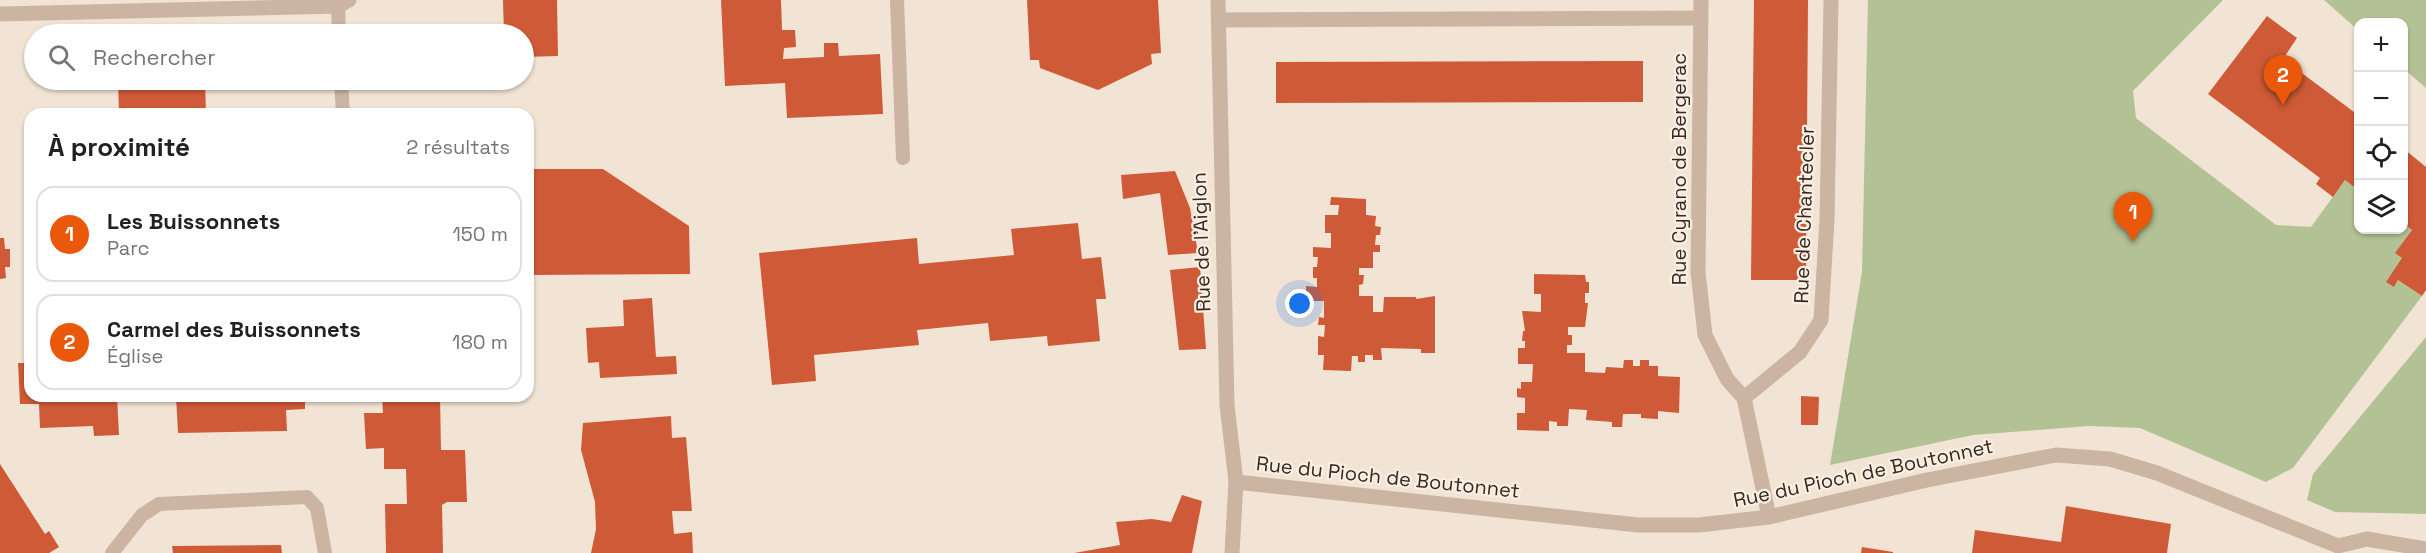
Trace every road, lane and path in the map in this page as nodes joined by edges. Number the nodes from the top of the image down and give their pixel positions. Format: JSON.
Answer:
{"nodes":[{"id":1,"x":897,"y":0,"type":"edge"},
{"id":2,"x":1218,"y":0,"type":"edge"},
{"id":3,"x":1701,"y":0,"type":"edge"},
{"id":4,"x":1831,"y":0,"type":"edge"},
{"id":5,"x":343,"y":3,"type":"edge"},
{"id":6,"x":0,"y":14,"type":"edge"},
{"id":7,"x":1701,"y":18,"type":"junction"},
{"id":8,"x":1219,"y":20,"type":"junction"},
{"id":9,"x":340,"y":24,"type":"edge"},
{"id":10,"x":342,"y":90,"type":"edge"},
{"id":11,"x":343,"y":108,"type":"edge"},
{"id":12,"x":903,"y":158,"type":"dead end"},
{"id":13,"x":1744,"y":398,"type":"junction"},
{"id":14,"x":1236,"y":482,"type":"junction"},
{"id":15,"x":1768,"y":517,"type":"junction"},
{"id":16,"x":2340,"y":549,"type":"edge"},
{"id":17,"x":2426,"y":549,"type":"edge"},
{"id":18,"x":112,"y":553,"type":"edge"},
{"id":19,"x":325,"y":553,"type":"edge"},
{"id":20,"x":1232,"y":553,"type":"edge"}],
"edges":[{"from":1,"to":12,"type":"lane"},
{"from":2,"to":8,"type":"street","name":"Rue de l'Aiglon"},
{"from":3,"to":7,"type":"street","name":"Rue Cyrano de Bergerac"},
{"from":4,"to":13,"type":"street","name":"Rue de Chantecler"},
{"from":5,"to":6,"type":"street"},
{"from":5,"to":9,"type":"lane"},
{"from":7,"to":8,"type":"street"},
{"from":7,"to":13,"type":"street","name":"Rue Cyrano de Bergerac"},
{"from":8,"to":14,"type":"street","name":"Rue de l'Aiglon"},
{"from":10,"to":11,"type":"lane"},
{"from":13,"to":15,"type":"street"},
{"from":14,"to":15,"type":"street","name":"Rue du Pioch de Boutonnet"},
{"from":14,"to":20,"type":"street","name":"Rue du Pioch de Boutonnet"},
{"from":15,"to":16,"type":"street","name":"Rue du Pioch de Boutonnet"},
{"from":16,"to":17,"type":"street","name":"Rue du Pioch de Boutonnet"},
{"from":18,"to":19,"type":"lane"}]}
